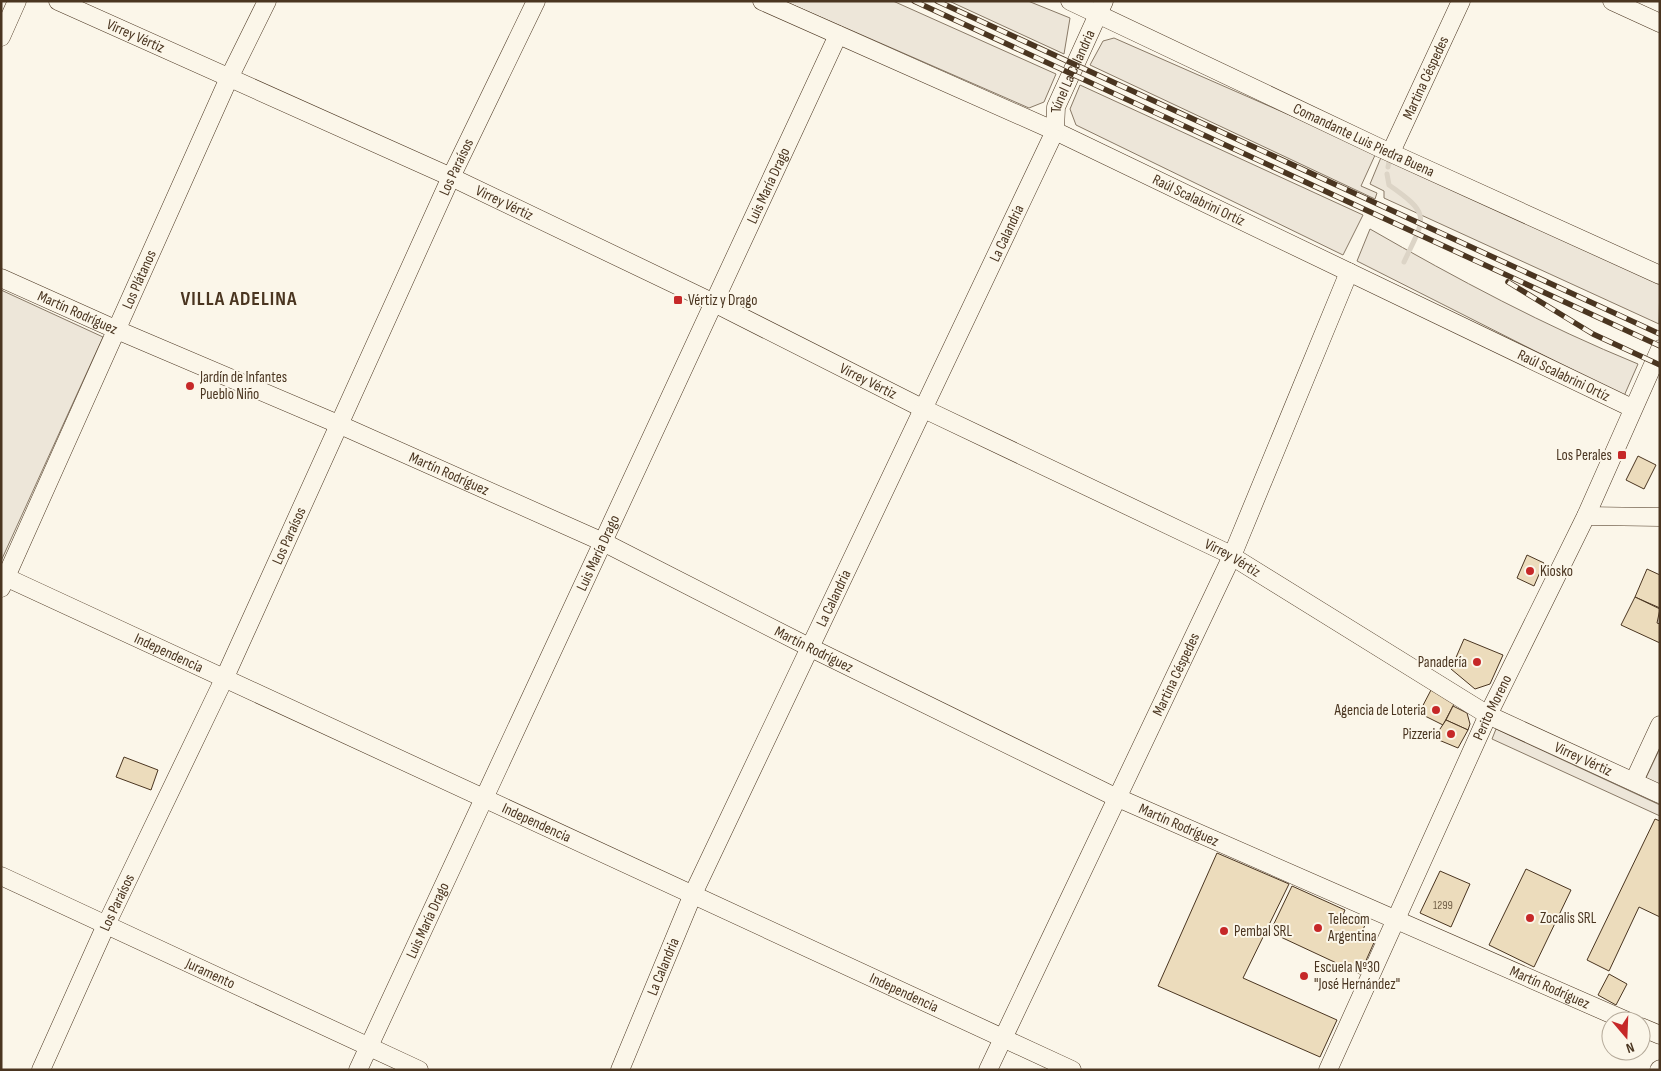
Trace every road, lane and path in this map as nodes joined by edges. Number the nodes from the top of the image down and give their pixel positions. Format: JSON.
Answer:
{"nodes":[{"id":1,"x":17,"y":1,"type":"edge"},
{"id":2,"x":58,"y":1,"type":"edge"},
{"id":3,"x":267,"y":1,"type":"edge"},
{"id":4,"x":536,"y":1,"type":"edge"},
{"id":5,"x":762,"y":1,"type":"edge"},
{"id":6,"x":1070,"y":1,"type":"edge"},
{"id":7,"x":1460,"y":1,"type":"edge"},
{"id":8,"x":1612,"y":1,"type":"edge"},
{"id":9,"x":1101,"y":8,"type":"edge"},
{"id":10,"x":1660,"y":23,"type":"edge"},
{"id":11,"x":838,"y":35,"type":"junction"},
{"id":12,"x":1,"y":37,"type":"edge"},
{"id":13,"x":229,"y":78,"type":"junction"},
{"id":14,"x":1055,"y":130,"type":"junction"},
{"id":15,"x":1391,"y":152,"type":"junction"},
{"id":16,"x":451,"y":176,"type":"junction"},
{"id":17,"x":1349,"y":272,"type":"junction"},
{"id":18,"x":1660,"y":275,"type":"edge"},
{"id":19,"x":1,"y":278,"type":"edge"},
{"id":20,"x":714,"y":303,"type":"junction"},
{"id":21,"x":117,"y":330,"type":"junction"},
{"id":22,"x":1660,"y":349,"type":"edge"},
{"id":23,"x":922,"y":408,"type":"junction"},
{"id":24,"x":1632,"y":408,"type":"junction"},
{"id":25,"x":338,"y":424,"type":"junction"},
{"id":26,"x":1586,"y":516,"type":"junction"},
{"id":27,"x":1660,"y":517,"type":"edge"},
{"id":28,"x":603,"y":542,"type":"junction"},
{"id":29,"x":1232,"y":556,"type":"junction"},
{"id":30,"x":3,"y":580,"type":"edge"},
{"id":31,"x":809,"y":647,"type":"junction"},
{"id":32,"x":225,"y":677,"type":"junction"},
{"id":33,"x":1488,"y":715,"type":"junction"},
{"id":34,"x":1660,"y":725,"type":"edge"},
{"id":35,"x":1634,"y":782,"type":"junction"},
{"id":36,"x":1660,"y":794,"type":"edge"},
{"id":37,"x":484,"y":797,"type":"junction"},
{"id":38,"x":1118,"y":798,"type":"junction"},
{"id":39,"x":1,"y":876,"type":"edge"},
{"id":40,"x":692,"y":894,"type":"junction"},
{"id":41,"x":1395,"y":920,"type":"junction"},
{"id":42,"x":106,"y":925,"type":"junction"},
{"id":43,"x":1603,"y":1011,"type":"edge"},
{"id":44,"x":1003,"y":1038,"type":"junction"},
{"id":45,"x":368,"y":1046,"type":"junction"},
{"id":46,"x":41,"y":1070,"type":"edge"},
{"id":47,"x":358,"y":1070,"type":"edge"},
{"id":48,"x":419,"y":1070,"type":"edge"},
{"id":49,"x":620,"y":1070,"type":"edge"},
{"id":50,"x":988,"y":1070,"type":"edge"},
{"id":51,"x":1072,"y":1070,"type":"edge"},
{"id":52,"x":1328,"y":1070,"type":"edge"}],
"edges":[{"from":1,"to":12,"type":"street"},
{"from":2,"to":13,"type":"street","name":"Virrey Vértiz"},
{"from":3,"to":13,"type":"street","name":"Los Plátanos"},
{"from":4,"to":16,"type":"street","name":"Los Paraísos"},
{"from":5,"to":11,"type":"street","name":"Raúl Scalabrini Ortíz"},
{"from":6,"to":9,"type":"street","name":"Comandante Luis Piedra Buena"},
{"from":7,"to":15,"type":"street","name":"Martina Céspedes"},
{"from":8,"to":10,"type":"street"},
{"from":9,"to":14,"type":"street","name":"Túnel La Calandria"},
{"from":9,"to":15,"type":"street","name":"Comandante Luis Piedra Buena"},
{"from":11,"to":14,"type":"street","name":"Raúl Scalabrini Ortíz"},
{"from":11,"to":20,"type":"street","name":"Luis María Drago"},
{"from":13,"to":16,"type":"street","name":"Virrey Vértiz"},
{"from":13,"to":21,"type":"street","name":"Los Plátanos"},
{"from":14,"to":17,"type":"street","name":"Raúl Scalabrini Ortíz"},
{"from":14,"to":23,"type":"street","name":"La Calandria"},
{"from":15,"to":18,"type":"street","name":"Comandante Luis Piedra Buena"},
{"from":16,"to":20,"type":"street","name":"Virrey Vértiz"},
{"from":16,"to":25,"type":"street","name":"Los Paraísos"},
{"from":17,"to":24,"type":"street","name":"Raúl Scalabrini Ortíz"},
{"from":17,"to":29,"type":"street","name":"Martina Céspedes"},
{"from":19,"to":21,"type":"street","name":"Martín Rodríguez"},
{"from":20,"to":23,"type":"street","name":"Virrey Vértiz"},
{"from":20,"to":28,"type":"street","name":"Luis María Drago"},
{"from":21,"to":25,"type":"street","name":"Martín Rodríguez"},
{"from":21,"to":30,"type":"street","name":"Los Plátanos"},
{"from":22,"to":24,"type":"street","name":"Perito Moreno"},
{"from":23,"to":29,"type":"street","name":"Virrey Vértiz"},
{"from":23,"to":31,"type":"street","name":"La Calandria"},
{"from":24,"to":26,"type":"street","name":"Perito Moreno"},
{"from":25,"to":28,"type":"street","name":"Martín Rodríguez"},
{"from":25,"to":32,"type":"street","name":"Los Paraísos"},
{"from":26,"to":27,"type":"street"},
{"from":26,"to":33,"type":"street","name":"Perito Moreno"},
{"from":28,"to":31,"type":"street","name":"Martín Rodríguez"},
{"from":28,"to":37,"type":"street","name":"Luis María Drago"},
{"from":29,"to":33,"type":"street","name":"Virrey Vértiz"},
{"from":29,"to":38,"type":"street","name":"Martina Céspedes"},
{"from":30,"to":32,"type":"street","name":"Independencia"},
{"from":31,"to":38,"type":"street","name":"Martín Rodríguez"},
{"from":31,"to":40,"type":"street","name":"La Calandria"},
{"from":32,"to":37,"type":"street","name":"Independencia"},
{"from":32,"to":42,"type":"street","name":"Los Paraísos"},
{"from":33,"to":35,"type":"street","name":"Virrey Vértiz"},
{"from":33,"to":41,"type":"street","name":"Perito Moreno"},
{"from":34,"to":35,"type":"street"},
{"from":35,"to":36,"type":"street","name":"Virrey Vértiz"},
{"from":37,"to":40,"type":"street","name":"Independencia"},
{"from":37,"to":45,"type":"street","name":"Luis María Drago"},
{"from":38,"to":41,"type":"street","name":"Martín Rodríguez"},
{"from":38,"to":44,"type":"street","name":"Martina Céspedes"},
{"from":39,"to":42,"type":"street","name":"Juramento"},
{"from":40,"to":44,"type":"street","name":"Independencia"},
{"from":40,"to":49,"type":"street","name":"La Calandria"},
{"from":41,"to":43,"type":"street","name":"Martín Rodríguez"},
{"from":41,"to":52,"type":"street","name":"Perito Moreno"},
{"from":42,"to":45,"type":"street","name":"Juramento"},
{"from":42,"to":46,"type":"street","name":"Los Paraísos"},
{"from":44,"to":50,"type":"street","name":"Martina Céspedes"},
{"from":44,"to":51,"type":"street","name":"Independencia"},
{"from":45,"to":47,"type":"street","name":"Luis María Drago"},
{"from":45,"to":48,"type":"street","name":"Juramento"}]}
